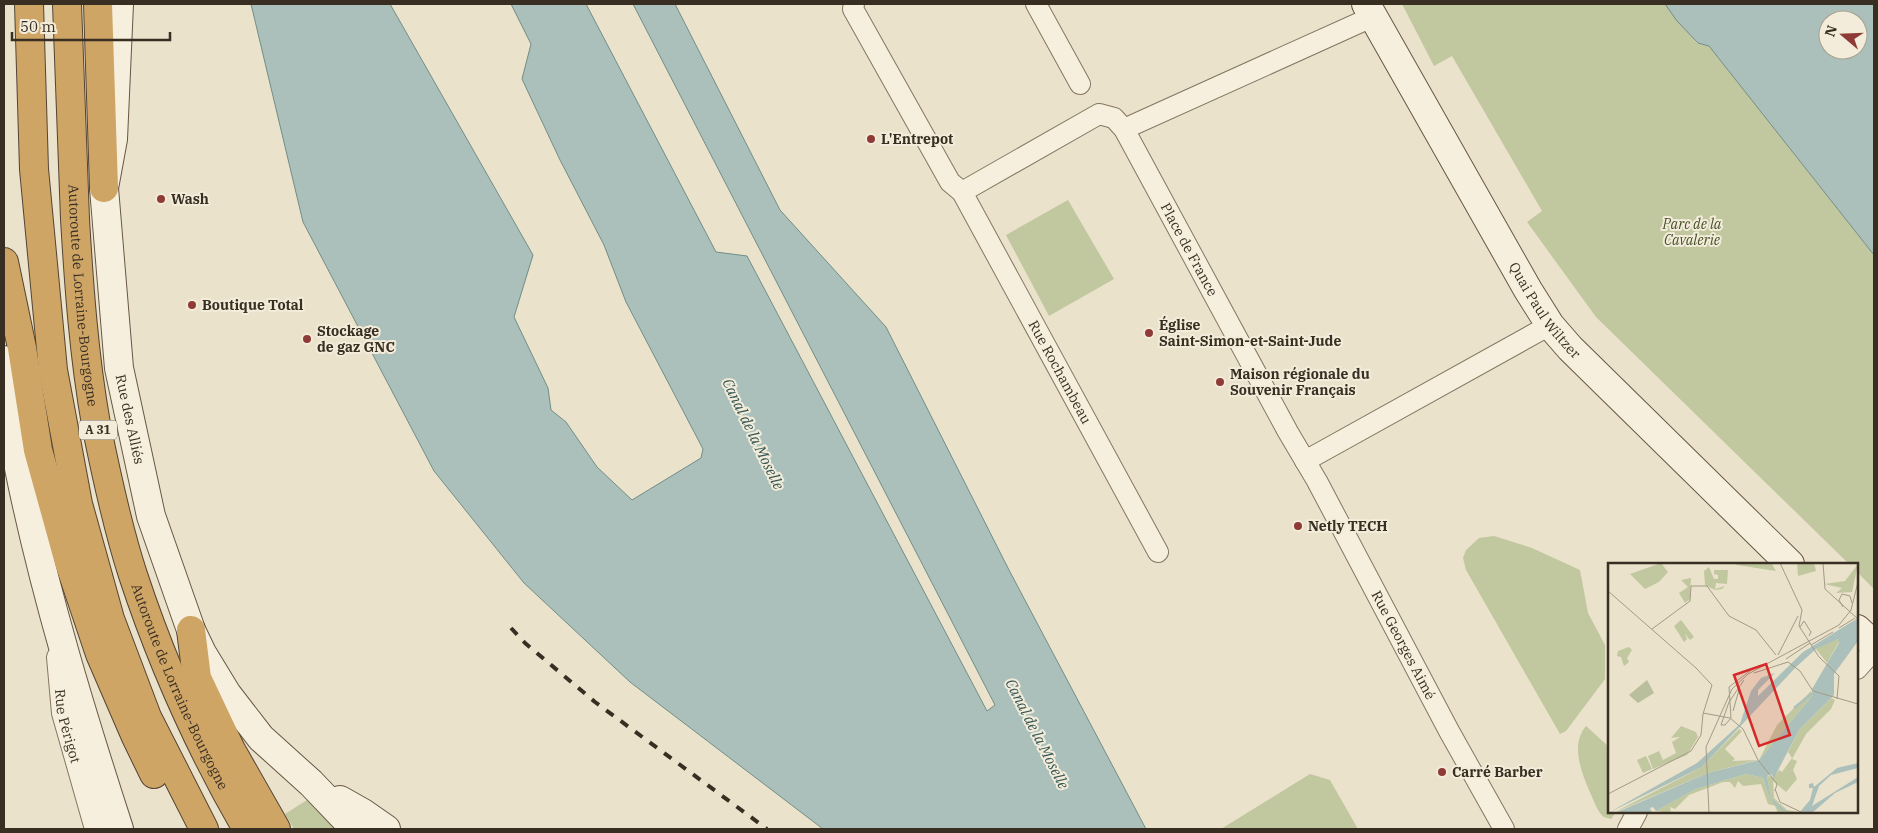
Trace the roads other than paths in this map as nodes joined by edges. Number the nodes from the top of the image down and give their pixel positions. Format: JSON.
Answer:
{"nodes":[{"id":1,"x":29,"y":4,"type":"edge"},
{"id":2,"x":66,"y":4,"type":"edge"},
{"id":3,"x":98,"y":4,"type":"edge"},
{"id":4,"x":119,"y":4,"type":"edge"},
{"id":5,"x":854,"y":4,"type":"edge"},
{"id":6,"x":1036,"y":4,"type":"edge"},
{"id":7,"x":1369,"y":10,"type":"edge"},
{"id":8,"x":1080,"y":84,"type":"dead end"},
{"id":9,"x":1427,"y":114,"type":"joint"},
{"id":10,"x":1124,"y":129,"type":"junction"},
{"id":11,"x":104,"y":188,"type":"junction"},
{"id":12,"x":962,"y":192,"type":"junction"},
{"id":13,"x":4,"y":262,"type":"edge"},
{"id":14,"x":1550,"y":325,"type":"junction"},
{"id":15,"x":4,"y":360,"type":"edge"},
{"id":16,"x":1305,"y":460,"type":"junction"},
{"id":17,"x":1158,"y":552,"type":"dead end"},
{"id":18,"x":1789,"y":563,"type":"edge"},
{"id":19,"x":54,"y":620,"type":"junction"},
{"id":20,"x":1858,"y":629,"type":"edge"},
{"id":21,"x":191,"y":630,"type":"junction"},
{"id":22,"x":1874,"y":645,"type":"edge"},
{"id":23,"x":1874,"y":650,"type":"edge"},
{"id":24,"x":1858,"y":668,"type":"edge"},
{"id":25,"x":311,"y":783,"type":"junction"},
{"id":26,"x":1636,"y":813,"type":"edge"},
{"id":27,"x":95,"y":829,"type":"edge"},
{"id":28,"x":119,"y":829,"type":"edge"},
{"id":29,"x":196,"y":829,"type":"edge"},
{"id":30,"x":204,"y":829,"type":"edge"},
{"id":31,"x":247,"y":829,"type":"edge"},
{"id":32,"x":276,"y":829,"type":"edge"},
{"id":33,"x":355,"y":829,"type":"edge"},
{"id":34,"x":386,"y":829,"type":"edge"},
{"id":35,"x":1504,"y":829,"type":"edge"},
{"id":36,"x":1628,"y":829,"type":"edge"}],
"edges":[{"from":1,"to":30,"type":"highway","number":"A 31"},
{"from":2,"to":31,"type":"highway","name":"Autoroute de Lorraine-Bourgogne","number":"A 31"},
{"from":3,"to":11,"type":"highway"},
{"from":4,"to":11,"type":"main road","name":"Rue des Alliés"},
{"from":5,"to":12,"type":"street","name":"Rue Rochambeau"},
{"from":6,"to":8,"type":"street"},
{"from":7,"to":9,"type":"street"},
{"from":7,"to":10,"type":"street"},
{"from":9,"to":14,"type":"main road","name":"Quai Paul Wiltzer"},
{"from":10,"to":12,"type":"street"},
{"from":10,"to":16,"type":"street","name":"Place de France"},
{"from":11,"to":21,"type":"main road","name":"Rue des Alliés"},
{"from":12,"to":17,"type":"street","name":"Rue Rochambeau"},
{"from":13,"to":29,"type":"highway"},
{"from":14,"to":16,"type":"street"},
{"from":14,"to":18,"type":"main road","name":"Quai Paul Wiltzer"},
{"from":15,"to":19,"type":"main road"},
{"from":16,"to":35,"type":"street","name":"Rue Georges Aimé"},
{"from":19,"to":27,"type":"street","name":"Rue Périgot"},
{"from":19,"to":28,"type":"main road"},
{"from":20,"to":22,"type":"main road"},
{"from":21,"to":25,"type":"main road","name":"Rue des Alliés"},
{"from":21,"to":32,"type":"highway"},
{"from":23,"to":24,"type":"street"},
{"from":25,"to":33,"type":"main road","name":"Rue des Alliés"},
{"from":25,"to":34,"type":"main road","name":"Rue des Alliés"},
{"from":26,"to":36,"type":"street"}]}
